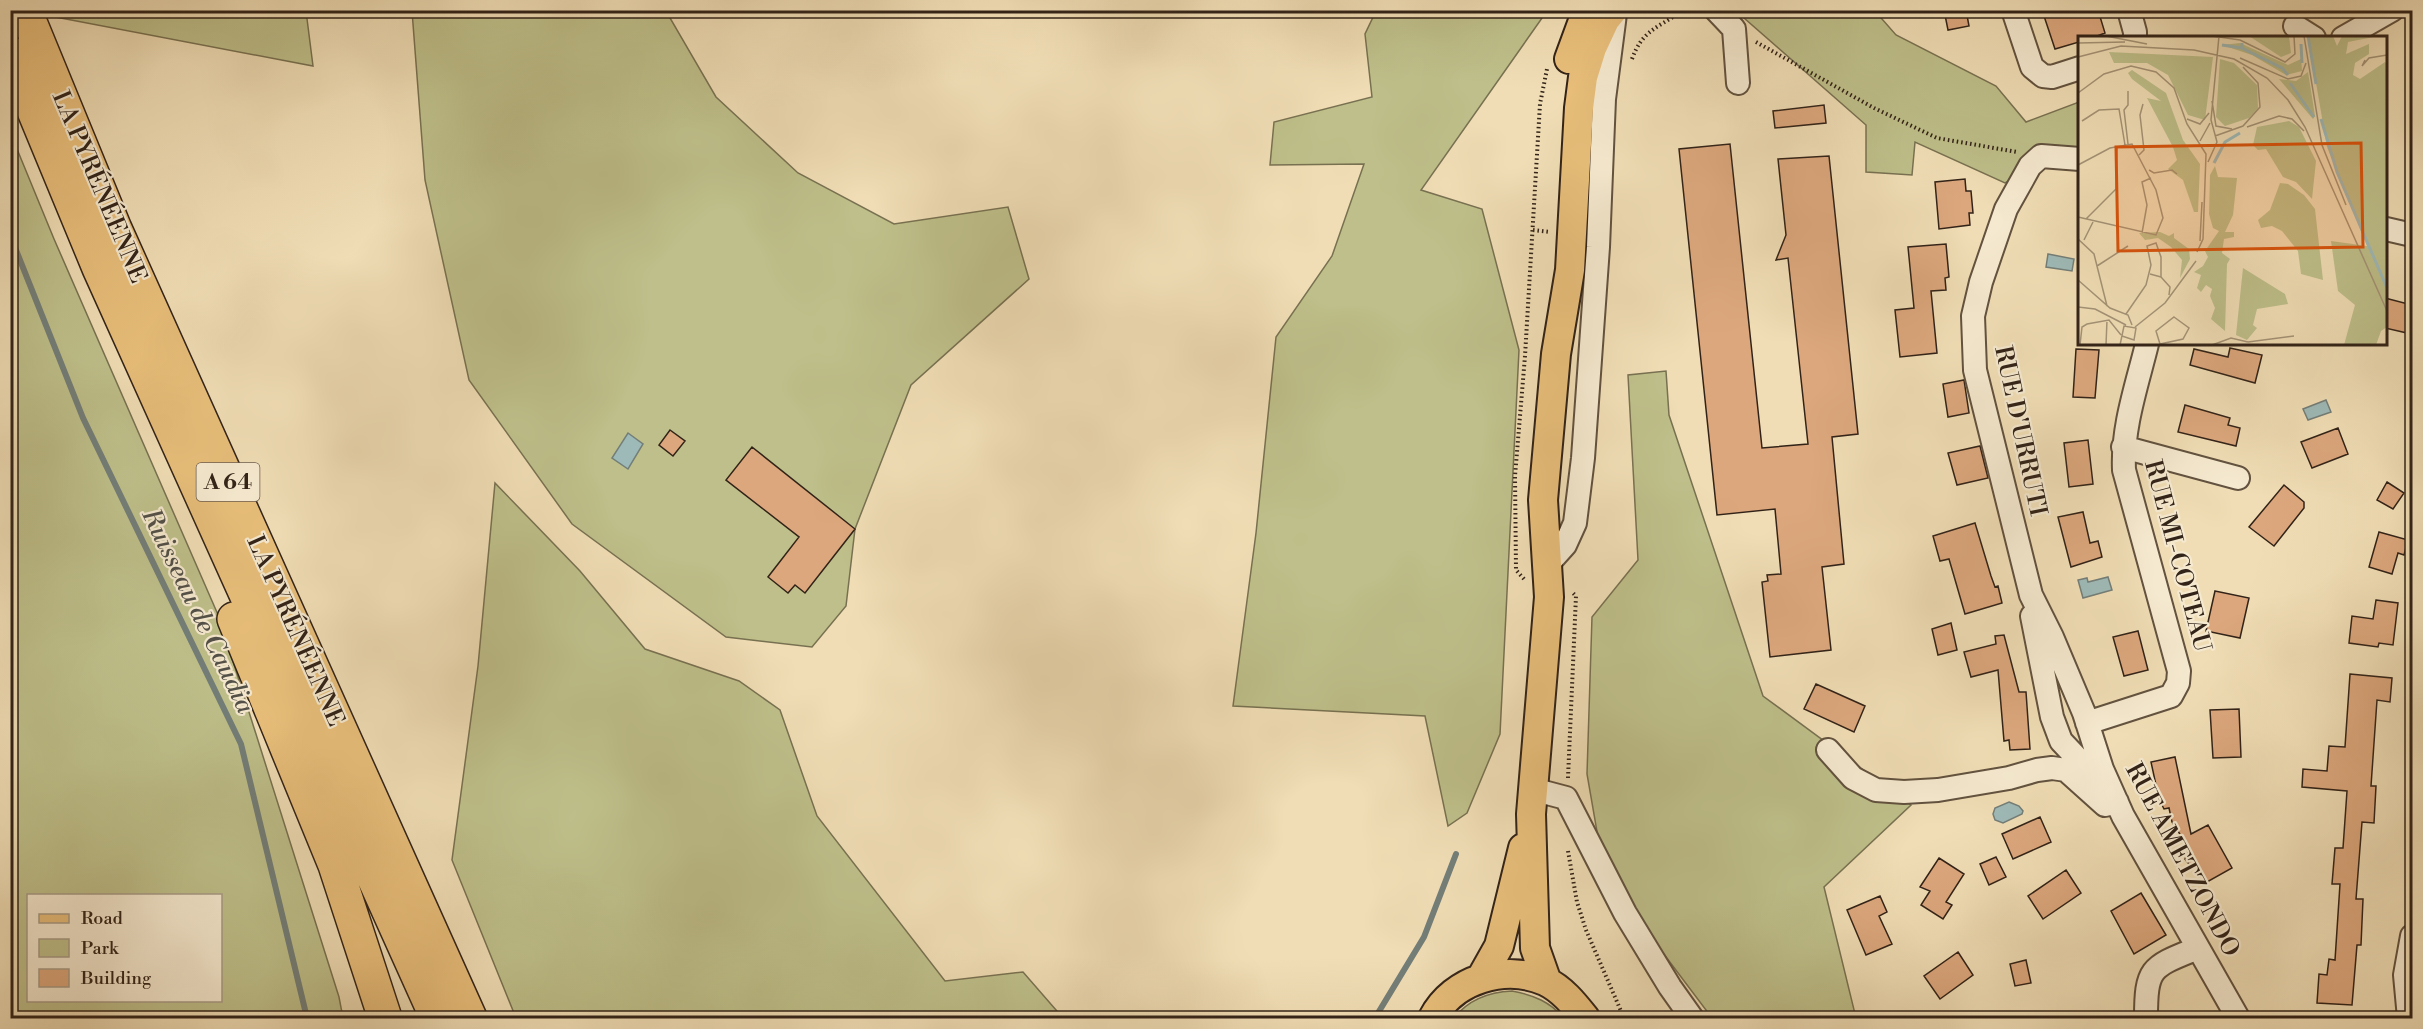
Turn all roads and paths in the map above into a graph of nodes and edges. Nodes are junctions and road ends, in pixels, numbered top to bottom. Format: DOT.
graph roads {
  1 [pos="25,10"];
  2 [pos="1587,10"];
  3 [pos="1614,10"];
  4 [pos="1716,10"];
  5 [pos="2013,10"];
  6 [pos="2129,10"];
  7 [pos="2392,10"];
  8 [pos="1679,13"];
  9 [pos="1734,29"];
  10 [pos="2134,36"];
  11 [pos="2346,36"];
  12 [pos="10,53"];
  13 [pos="1549,58"];
  14 [pos="1631,62"];
  15 [pos="2078,69"];
  16 [pos="1738,83"];
  17 [pos="2041,156"];
  18 [pos="2078,159"];
  19 [pos="2387,229"];
  20 [pos="2412,235"];
  21 [pos="2147,345"];
  22 [pos="1556,354"];
  23 [pos="162,408"];
  24 [pos="2123,447"];
  25 [pos="2238,478"];
  26 [pos="1539,575"];
  27 [pos="2039,612"];
  28 [pos="2087,723"];
  29 [pos="2061,741"];
  30 [pos="1828,750"];
  31 [pos="2052,768"];
  32 [pos="2102,769"];
  33 [pos="1532,801"];
  34 [pos="2117,802"];
  35 [pos="2412,936"];
  36 [pos="2198,948"];
  37 [pos="439,951"];
  38 [pos="1481,978"];
  39 [pos="1547,982"];
  40 [pos="385,1018"];
  41 [pos="437,1018"];
  42 [pos="470,1018"];
  43 [pos="488,1018"];
  44 [pos="1433,1018"];
  45 [pos="1585,1018"];
  46 [pos="1692,1018"];
  47 [pos="2146,1018"];
  48 [pos="2238,1018"];
  49 [pos="2409,1018"];
  1 -- 37 [label="highway, LA PYRÉNÉENNE / A 64"];
  2 -- 22 [label="main road"];
  3 -- 22 [label="main road"];
  3 -- 26 [label="street"];
  4 -- 9 [label="street"];
  5 -- 15 [label="street"];
  6 -- 10 [label="street"];
  7 -- 11 [label="street"];
  8 -- 14 [label="path"];
  9 -- 16 [label="street"];
  9 -- 17 [label="path"];
  12 -- 23 [label="highway, LA PYRÉNÉENNE / A 64"];
  13 -- 26 [label="path"];
  17 -- 18 [label="street"];
  17 -- 27 [label="street, RUE D'URRUTI"];
  19 -- 20 [label="street"];
  21 -- 24 [label="street, RUE MI-COTEAU"];
  22 -- 26 [label="main road"];
  23 -- 40 [label="highway"];
  23 -- 41 [label="highway, LA PYRÉNÉENNE / A 64"];
  24 -- 25 [label="street"];
  24 -- 28 [label="street, RUE MI-COTEAU"];
  26 -- 33 [label="main road"];
  27 -- 28 [label="street, RUE D'URRUTI"];
  27 -- 29 [label="street"];
  28 -- 32 [label="street, RUE AMETZONDO"];
  29 -- 31 [label="street"];
  29 -- 32 [label="street"];
  30 -- 31 [label="street"];
  31 -- 34 [label="street"];
  32 -- 34 [label="street, RUE AMETZONDO"];
  33 -- 38 [label="main road"];
  33 -- 39 [label="main road"];
  33 -- 46 [label="street"];
  34 -- 36 [label="street, RUE AMETZONDO"];
  35 -- 49 [label="street"];
  36 -- 47 [label="street"];
  36 -- 48 [label="street, RUE AMETZONDO"];
  37 -- 42 [label="highway, LA PYRÉNÉENNE / A 64"];
  37 -- 43 [label="highway"];
  38 -- 39 [label="main road"];
  38 -- 44 [label="main road"];
  39 -- 45 [label="main road"];
}
